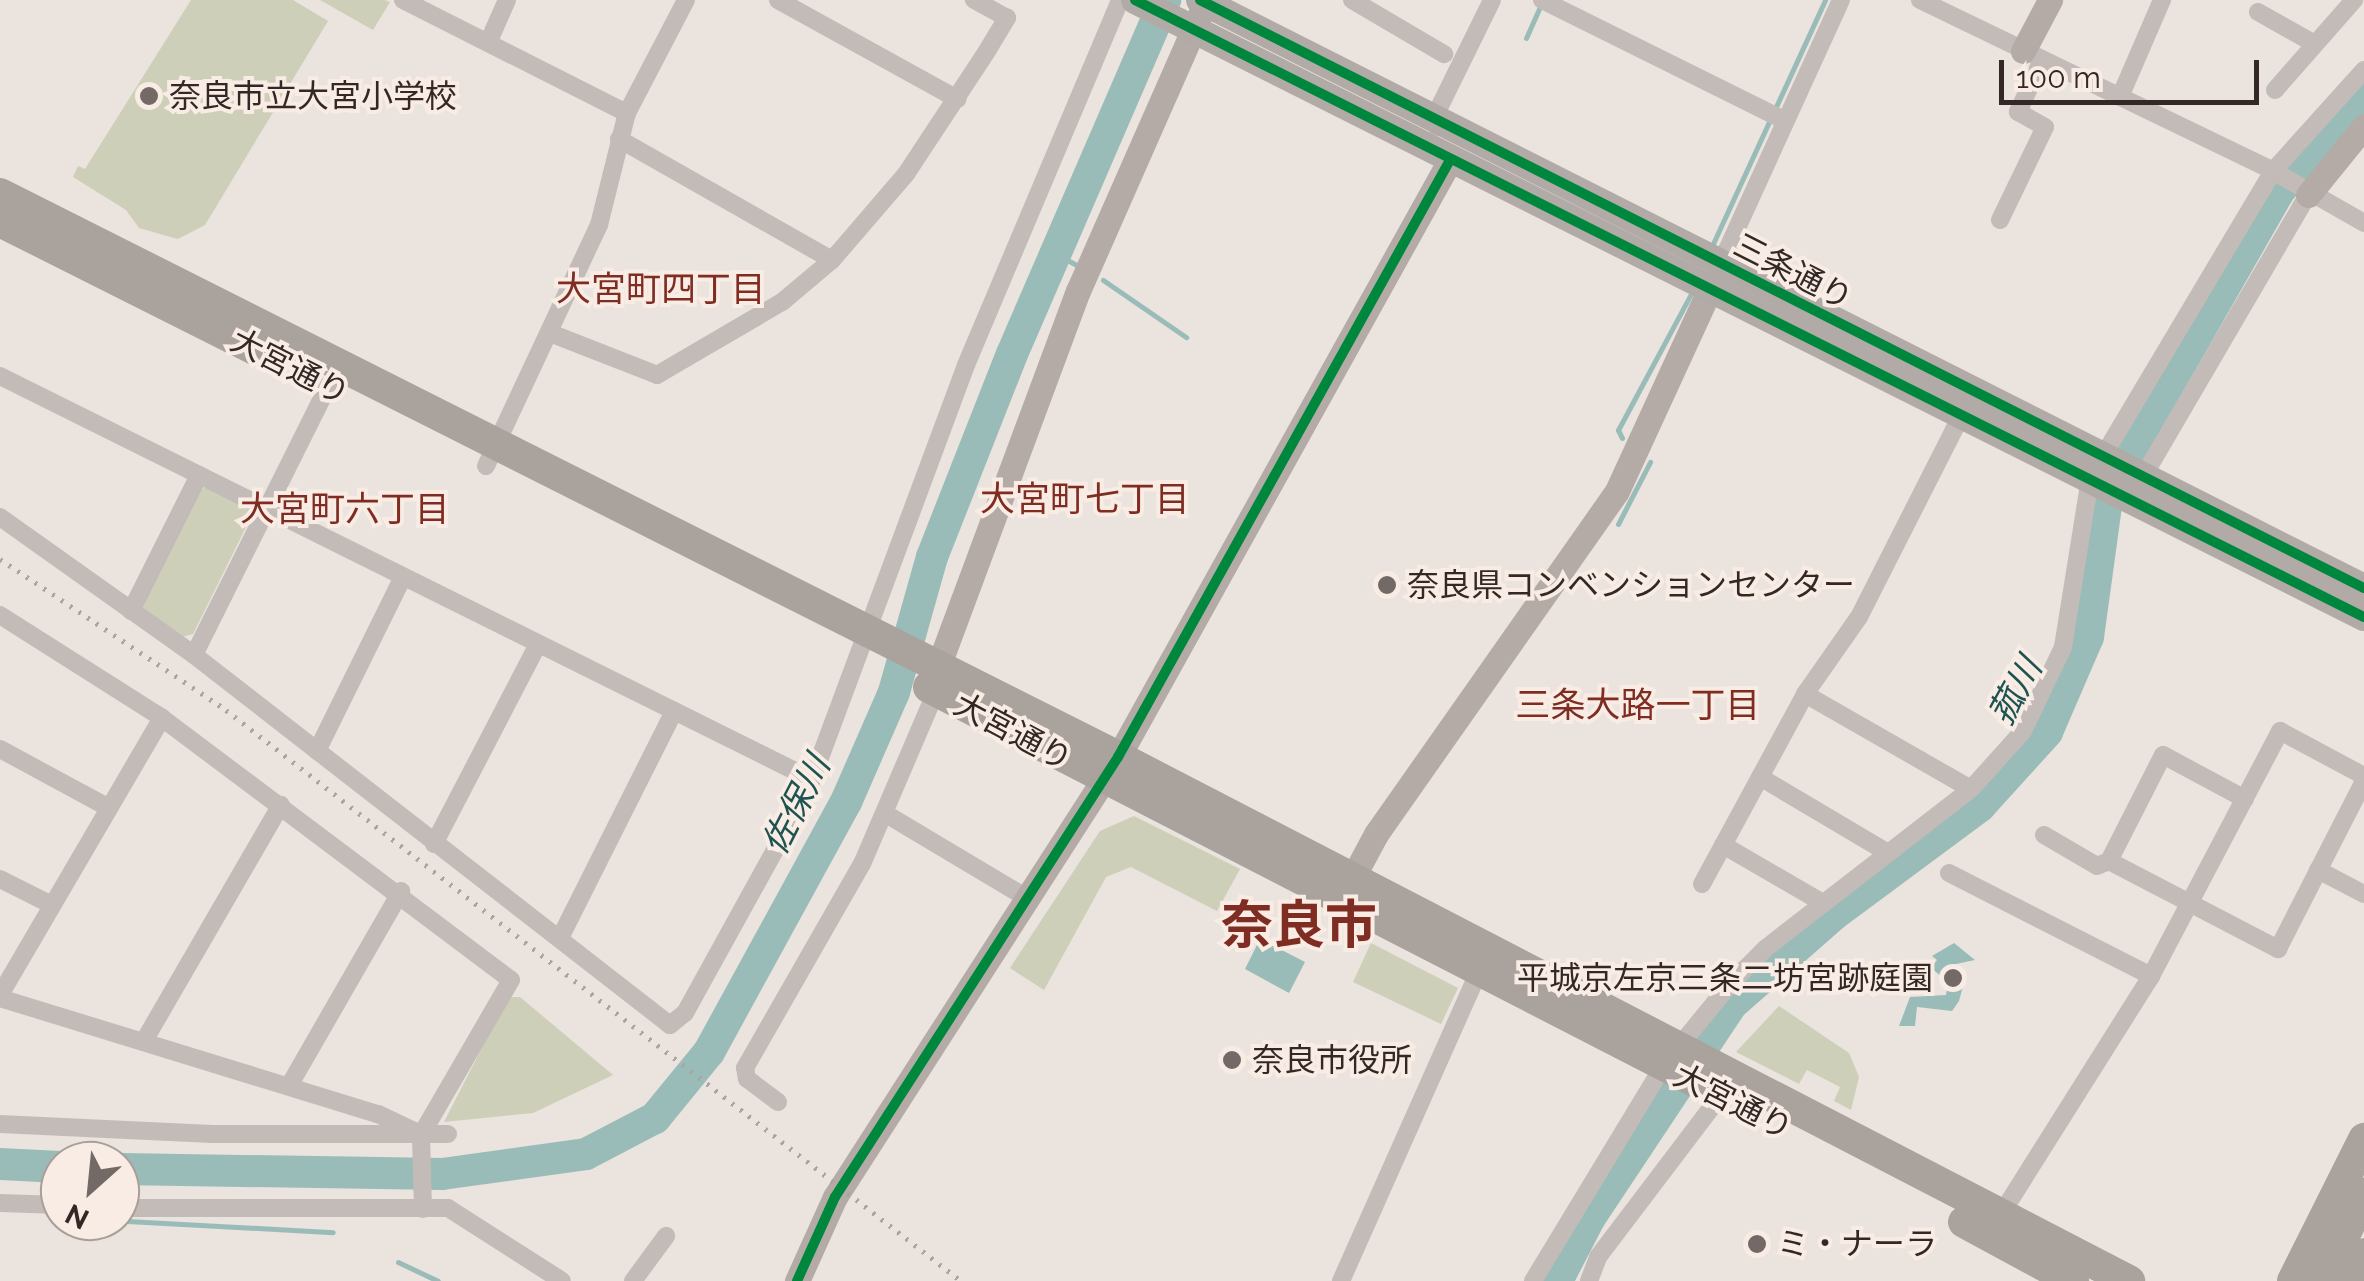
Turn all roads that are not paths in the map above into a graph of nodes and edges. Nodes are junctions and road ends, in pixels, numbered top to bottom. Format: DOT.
graph roads {
  1 [pos="403,0"];
  2 [pos="507,0"];
  3 [pos="686,0"];
  4 [pos="778,0"];
  5 [pos="974,0"];
  6 [pos="1120,0"];
  7 [pos="1135,0"];
  8 [pos="1352,0"];
  9 [pos="1492,0"];
  10 [pos="1542,0"];
  11 [pos="1841,0"];
  12 [pos="2050,0"];
  13 [pos="2162,0"];
  14 [pos="2354,0"];
  15 [pos="1932,2"];
  16 [pos="1199,10"];
  17 [pos="2258,12"];
  18 [pos="488,42"];
  19 [pos="2315,44"];
  20 [pos="1444,54"];
  21 [pos="2033,56"];
  22 [pos="2364,70"];
  23 [pos="2275,90"];
  24 [pos="2120,97"];
  25 [pos="957,99"];
  26 [pos="628,114"];
  27 [pos="1434,118"];
  28 [pos="1782,120"];
  29 [pos="2364,126"];
  30 [pos="619,138"];
  31 [pos="1450,160"];
  32 [pos="2273,172"];
  33 [pos="0,194"];
  34 [pos="2307,195"];
  35 [pos="2000,220"];
  36 [pos="0,222"];
  37 [pos="2364,223"];
  38 [pos="832,260"];
  39 [pos="1716,275"];
  40 [pos="550,333"];
  41 [pos="0,376"];
  42 [pos="328,386"];
  43 [pos="1961,416"];
  44 [pos="491,456"];
  45 [pos="2100,470"];
  46 [pos="199,474"];
  47 [pos="2135,483"];
  48 [pos="267,508"];
  49 [pos="0,516"];
  50 [pos="403,577"];
  51 [pos="2364,588"];
  52 [pos="131,611"];
  53 [pos="0,615"];
  54 [pos="2364,617"];
  55 [pos="538,644"];
  56 [pos="869,645"];
  57 [pos="194,655"];
  58 [pos="934,677"];
  59 [pos="1806,694"];
  60 [pos="674,712"];
  61 [pos="162,718"];
  62 [pos="0,749"];
  63 [pos="318,751"];
  64 [pos="1111,768"];
  65 [pos="1760,777"];
  66 [pos="2364,778"];
  67 [pos="810,779"];
  68 [pos="1971,789"];
  69 [pos="2245,799"];
  70 [pos="282,804"];
  71 [pos="109,808"];
  72 [pos="886,814"];
  73 [pos="2044,834"];
  74 [pos="434,844"];
  75 [pos="1723,845"];
  76 [pos="1888,853"];
  77 [pos="2108,861"];
  78 [pos="2318,870"];
  79 [pos="1948,873"];
  80 [pos="0,878"];
  81 [pos="1352,878"];
  82 [pos="1702,884"];
  83 [pos="401,892"];
  84 [pos="2364,894"];
  85 [pos="1026,898"];
  86 [pos="1823,903"];
  87 [pos="52,905"];
  88 [pos="2190,905"];
  89 [pos="560,938"];
  90 [pos="1484,959"];
  91 [pos="2151,976"];
  92 [pos="0,996"];
  93 [pos="144,1041"];
  94 [pos="1673,1058"];
  95 [pos="1712,1082"];
  96 [pos="288,1086"];
  97 [pos="778,1102"];
  98 [pos="0,1124"];
  99 [pos="448,1134"];
  100 [pos="421,1138"];
  101 [pos="2364,1139"];
  102 [pos="2364,1194"];
  103 [pos="0,1202"];
  104 [pos="40,1204"];
  105 [pos="422,1206"];
  106 [pos="140,1208"];
  107 [pos="2000,1216"];
  108 [pos="666,1236"];
  109 [pos="2364,1254"];
  110 [pos="562,1281"];
  111 [pos="633,1281"];
  112 [pos="797,1281"];
  113 [pos="1341,1281"];
  114 [pos="1533,1281"];
  115 [pos="1588,1281"];
  116 [pos="2073,1281"];
  117 [pos="2129,1281"];
  118 [pos="2292,1281"];
  119 [pos="2322,1281"];
  120 [pos="2350,1281"];
  1 -- 18 [label="street"];
  2 -- 18 [label="street"];
  3 -- 26 [label="street"];
  4 -- 25 [label="street"];
  5 -- 25 [label="street"];
  6 -- 56 [label="street"];
  7 -- 16 [label="main road, 三条通り"];
  8 -- 20 [label="street"];
  9 -- 27 [label="street"];
  10 -- 28 [label="street"];
  11 -- 28 [label="street"];
  12 -- 21 [label="street"];
  13 -- 24 [label="street"];
  14 -- 19 [label="street"];
  15 -- 21 [label="street"];
  16 -- 27 [label="main road, 三条通り"];
  16 -- 31 [label="main road, 三条通り"];
  16 -- 58 [label="street"];
  17 -- 19 [label="street"];
  18 -- 26 [label="street"];
  19 -- 23 [label="street"];
  21 -- 24 [label="street"];
  21 -- 35 [label="street"];
  22 -- 32 [label="street"];
  24 -- 32 [label="street"];
  25 -- 38 [label="street"];
  26 -- 30 [label="street"];
  27 -- 31 [label="street"];
  27 -- 39 [label="main road, 三条通り"];
  28 -- 39 [label="street"];
  29 -- 34 [label="street"];
  30 -- 38 [label="street"];
  30 -- 40 [label="street"];
  31 -- 39 [label="main road, 三条通り"];
  31 -- 64 [label="street"];
  32 -- 34 [label="street"];
  32 -- 45 [label="street"];
  33 -- 44 [label="highway, 大宮通り"];
  34 -- 37 [label="street"];
  34 -- 47 [label="street"];
  36 -- 42 [label="highway, 大宮通り"];
  38 -- 40 [label="street"];
  39 -- 43 [label="main road, 三条通り"];
  39 -- 45 [label="main road, 三条通り"];
  39 -- 81 [label="street"];
  40 -- 44 [label="street"];
  41 -- 46 [label="street"];
  42 -- 44 [label="highway, 大宮通り"];
  42 -- 48 [label="street"];
  43 -- 45 [label="main road, 三条通り"];
  43 -- 59 [label="street"];
  44 -- 56 [label="highway, 大宮通り"];
  45 -- 47 [label="main road, 三条通り"];
  45 -- 68 [label="street"];
  46 -- 48 [label="street"];
  46 -- 52 [label="street"];
  47 -- 51 [label="main road, 三条通り"];
  47 -- 54 [label="main road, 三条通り"];
  48 -- 50 [label="street"];
  48 -- 57 [label="street"];
  49 -- 52 [label="street"];
  50 -- 55 [label="street"];
  50 -- 63 [label="street"];
  52 -- 57 [label="street"];
  53 -- 61 [label="street"];
  55 -- 60 [label="street"];
  55 -- 74 [label="street"];
  56 -- 58 [label="highway, 大宮通り"];
  56 -- 67 [label="street"];
  57 -- 63 [label="street"];
  58 -- 64 [label="highway, 大宮通り"];
  58 -- 72 [label="street"];
  59 -- 65 [label="street"];
  59 -- 68 [label="street"];
  60 -- 67 [label="street"];
  60 -- 89 [label="street"];
  61 -- 70 [label="street"];
  61 -- 71 [label="street"];
  62 -- 71 [label="street"];
  63 -- 74 [label="street"];
  64 -- 81 [label="highway, 大宮通り"];
  64 -- 85 [label="street"];
  64 -- 90 [label="highway, 大宮通り"];
  65 -- 75 [label="street"];
  65 -- 76 [label="street"];
  66 -- 69 [label="street"];
  66 -- 78 [label="street"];
  67 -- 89 [label="street"];
  68 -- 76 [label="street"];
  69 -- 77 [label="street"];
  69 -- 88 [label="street"];
  70 -- 83 [label="street"];
  70 -- 93 [label="street"];
  71 -- 87 [label="street"];
  72 -- 85 [label="street"];
  72 -- 97 [label="street"];
  73 -- 77 [label="street"];
  74 -- 89 [label="street"];
  75 -- 82 [label="street"];
  75 -- 86 [label="street"];
  76 -- 86 [label="street"];
  77 -- 88 [label="street"];
  78 -- 84 [label="street"];
  78 -- 88 [label="street"];
  79 -- 91 [label="street"];
  80 -- 87 [label="street"];
  81 -- 90 [label="highway, 大宮通り"];
  83 -- 96 [label="street"];
  83 -- 100 [label="street"];
  85 -- 112 [label="street"];
  86 -- 94 [label="street"];
  87 -- 92 [label="street"];
  88 -- 91 [label="street"];
  90 -- 94 [label="highway, 大宮通り"];
  90 -- 113 [label="street"];
  91 -- 107 [label="street"];
  92 -- 93 [label="street"];
  93 -- 96 [label="street"];
  94 -- 95 [label="highway, 大宮通り"];
  94 -- 114 [label="street"];
  95 -- 107 [label="highway, 大宮通り"];
  95 -- 115 [label="street"];
  95 -- 116 [label="highway, 大宮通り"];
  96 -- 100 [label="street"];
  98 -- 100 [label="street"];
  99 -- 100 [label="street"];
  100 -- 105 [label="street"];
  101 -- 118 [label="highway"];
  102 -- 119 [label="highway"];
  103 -- 104 [label="street"];
  105 -- 106 [label="street"];
  105 -- 110 [label="street"];
  107 -- 117 [label="highway, 大宮通り"];
  108 -- 111 [label="street"];
  109 -- 120 [label="highway"];
}
